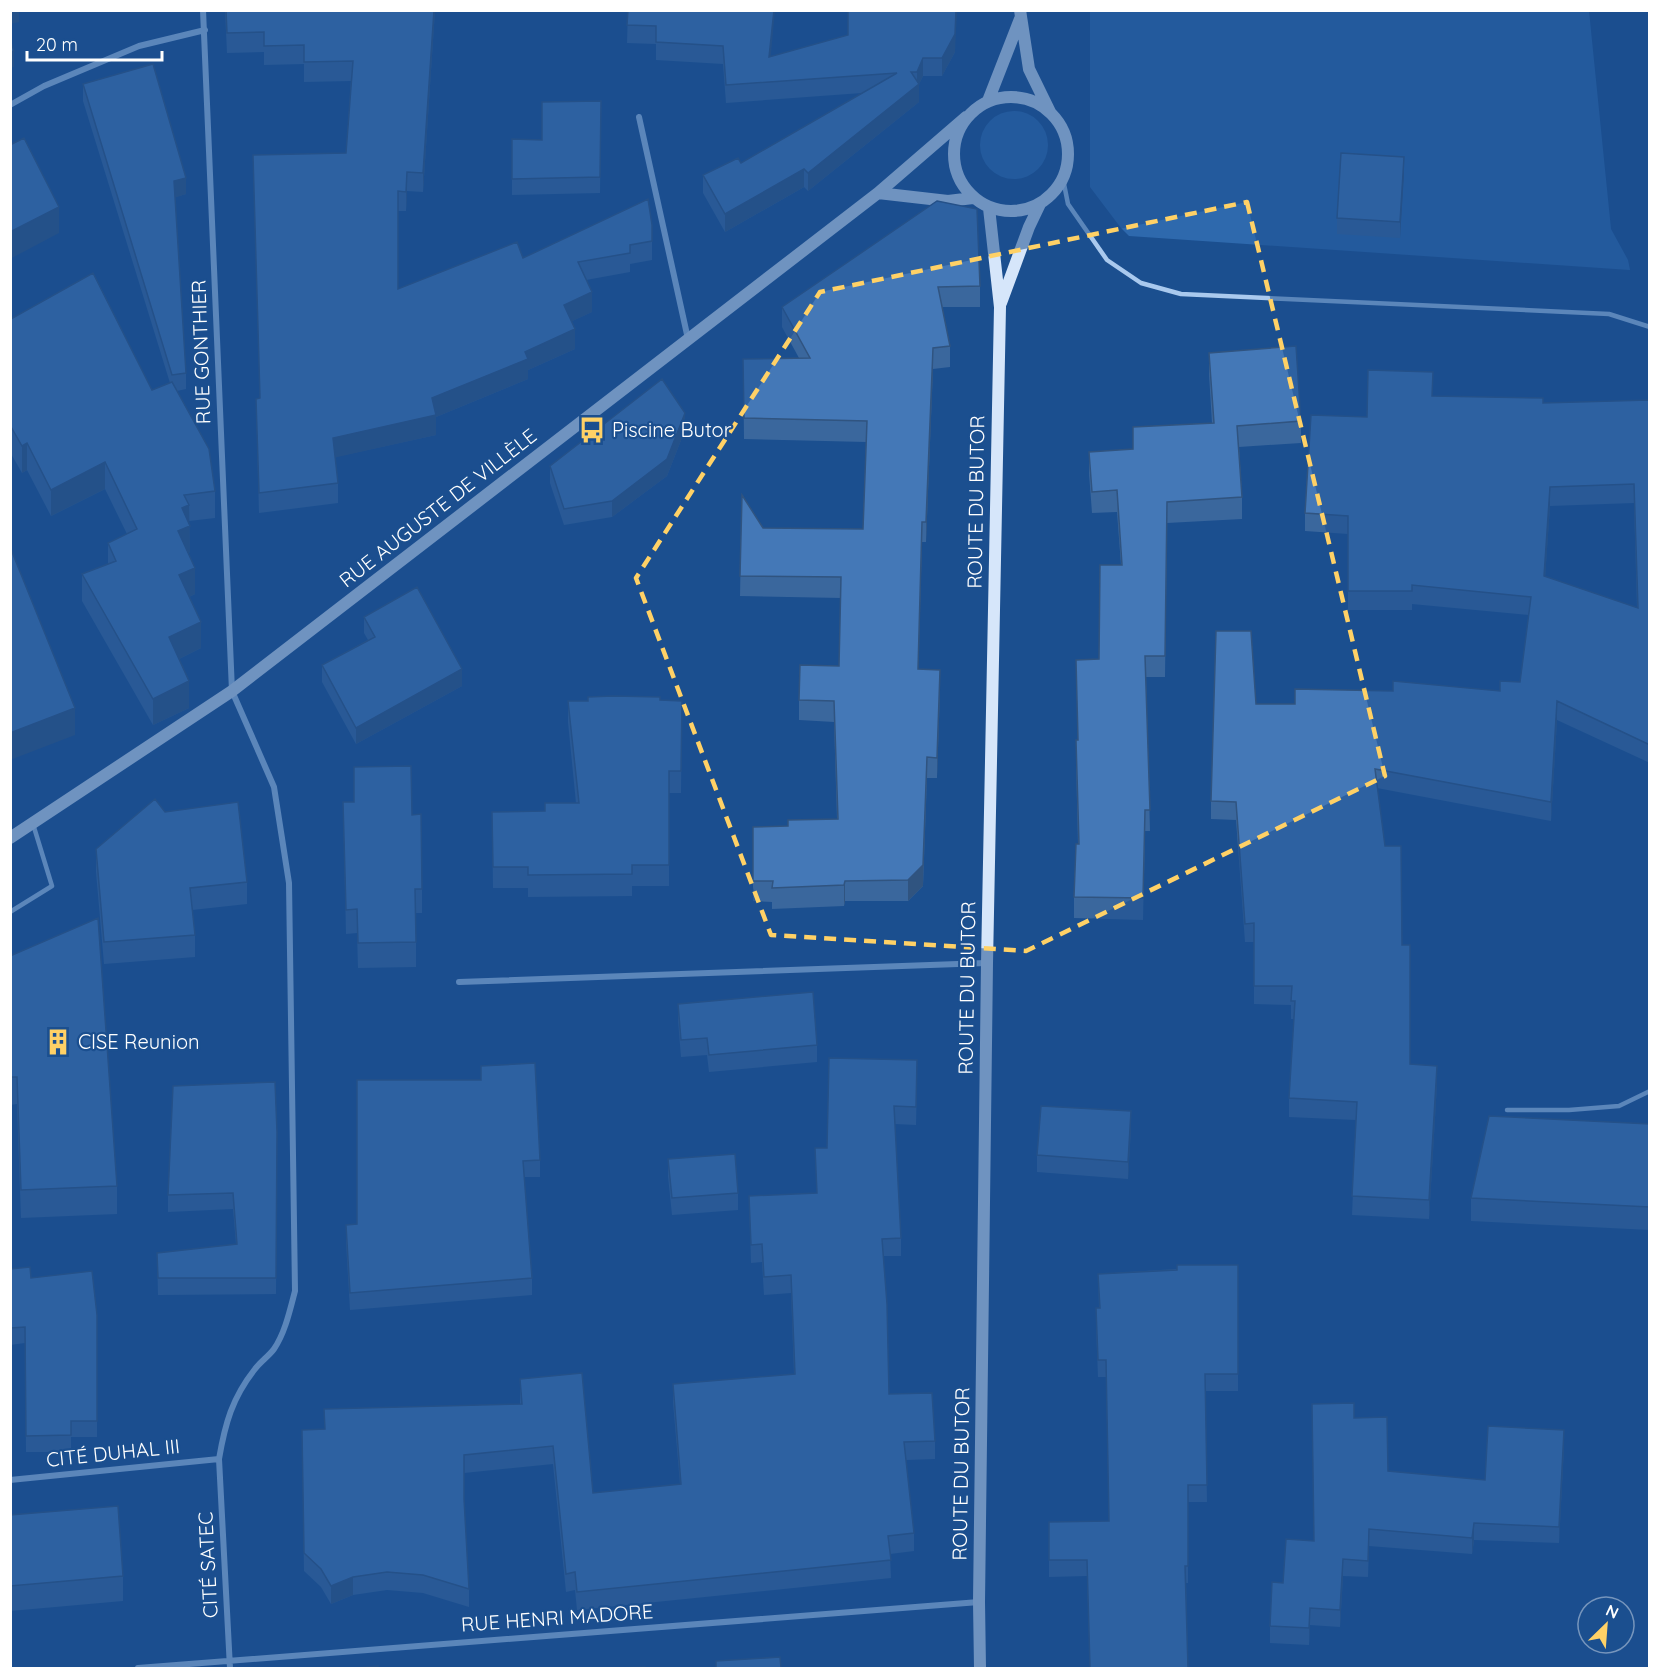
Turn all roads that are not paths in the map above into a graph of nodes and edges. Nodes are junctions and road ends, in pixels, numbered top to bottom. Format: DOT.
graph roads {
  1 [pos="203,10"];
  2 [pos="1020,14"];
  3 [pos="205,30"];
  4 [pos="988,101"];
  5 [pos="10,105"];
  6 [pos="1050,111"];
  7 [pos="639,117"];
  8 [pos="966,117"];
  9 [pos="1063,179"];
  10 [pos="878,192"];
  11 [pos="973,198"];
  12 [pos="1040,204"];
  13 [pos="989,208"];
  14 [pos="1000,307"];
  15 [pos="1650,327"];
  16 [pos="688,339"];
  17 [pos="232,691"];
  18 [pos="33,824"];
  19 [pos="10,838"];
  20 [pos="10,912"];
  21 [pos="987,963"];
  22 [pos="459,982"];
  23 [pos="1650,1091"];
  24 [pos="1507,1110"];
  25 [pos="219,1459"];
  26 [pos="10,1480"];
  27 [pos="979,1602"];
  28 [pos="230,1660"];
  29 [pos="138,1668"];
  30 [pos="230,1668"];
  31 [pos="980,1668"];
  1 -- 3 [label="street, RUE GONTHIER"];
  2 -- 4 [label="street"];
  2 -- 6 [label="street"];
  3 -- 5 [label="street"];
  3 -- 17 [label="street, RUE GONTHIER"];
  4 -- 6 [label="street"];
  4 -- 8 [label="street"];
  6 -- 9 [label="street"];
  7 -- 16 [label="street"];
  8 -- 10 [label="street, RUE AUGUSTE DE VILLÈLE"];
  8 -- 11 [label="street"];
  9 -- 12 [label="street"];
  9 -- 15 [label="lane"];
  10 -- 11 [label="street"];
  10 -- 16 [label="street, RUE AUGUSTE DE VILLÈLE"];
  11 -- 13 [label="street"];
  12 -- 13 [label="street"];
  12 -- 14 [label="street, ROUTE DU BUTOR"];
  13 -- 14 [label="street, ROUTE DU BUTOR"];
  14 -- 21 [label="street, ROUTE DU BUTOR"];
  16 -- 17 [label="street, RUE AUGUSTE DE VILLÈLE"];
  17 -- 18 [label="street, RUE AUGUSTE DE VILLÈLE"];
  17 -- 25 [label="street, CITÉ SATEC"];
  18 -- 19 [label="street, RUE AUGUSTE DE VILLÈLE"];
  18 -- 20 [label="lane"];
  21 -- 22 [label="street"];
  21 -- 27 [label="street, ROUTE DU BUTOR"];
  23 -- 24 [label="lane"];
  25 -- 26 [label="street, CITÉ DUHAL III"];
  25 -- 28 [label="street, CITÉ SATEC"];
  27 -- 28 [label="street, RUE HENRI MADORE"];
  27 -- 31 [label="street, ROUTE DU BUTOR"];
  28 -- 29 [label="street, RUE HENRI MADORE"];
  28 -- 30 [label="street, CITÉ SATEC"];
}
